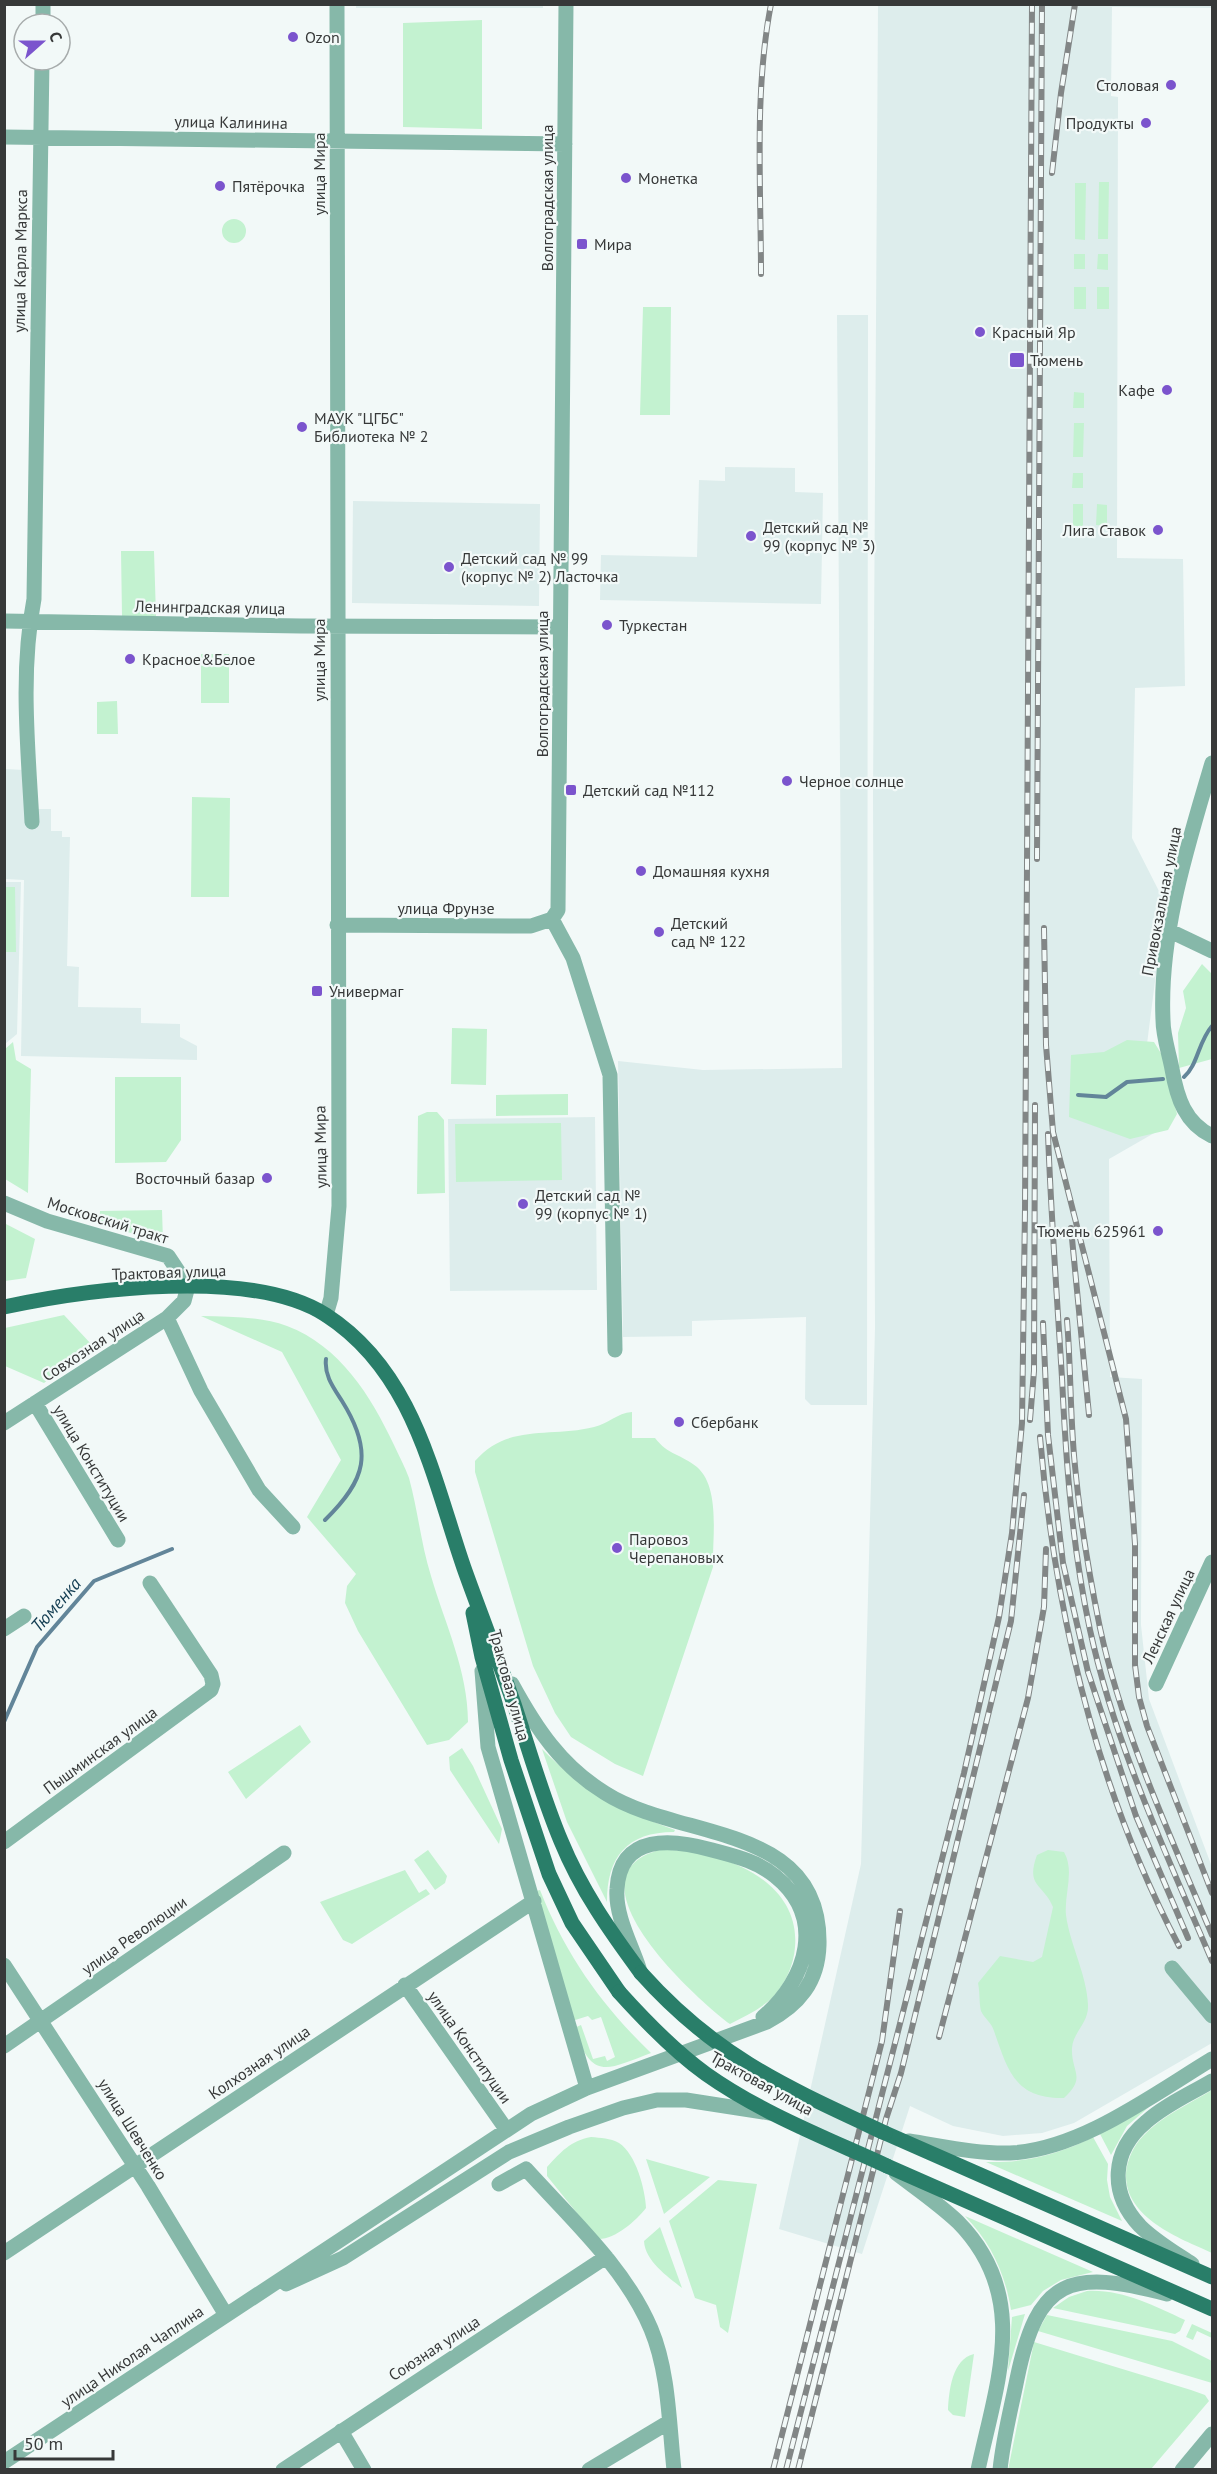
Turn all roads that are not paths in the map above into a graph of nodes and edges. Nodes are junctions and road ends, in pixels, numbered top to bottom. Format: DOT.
graph roads {
  1 [pos="336,4"];
  2 [pos="566,4"];
  3 [pos="42,72"];
  4 [pos="4,137"];
  5 [pos="40,137"];
  6 [pos="337,141"];
  7 [pos="565,144"];
  8 [pos="4,621"];
  9 [pos="30,621"];
  10 [pos="337,626"];
  11 [pos="559,627"];
  12 [pos="1212,763"];
  13 [pos="32,822"];
  14 [pos="552,920"];
  15 [pos="337,925"];
  16 [pos="1170,931"];
  17 [pos="1212,951"];
  18 [pos="1212,1136"];
  19 [pos="4,1203"];
  20 [pos="188,1286"];
  21 [pos="4,1307"];
  22 [pos="326,1315"];
  23 [pos="167,1318"];
  24 [pos="615,1350"];
  25 [pos="35,1404"];
  26 [pos="4,1423"];
  27 [pos="293,1527"];
  28 [pos="118,1540"];
  29 [pos="1212,1562"];
  30 [pos="150,1583"];
  31 [pos="1197,1596"];
  32 [pos="1212,1601"];
  33 [pos="24,1616"];
  34 [pos="4,1629"];
  35 [pos="490,1658"];
  36 [pos="1156,1684"];
  37 [pos="4,1842"];
  38 [pos="284,1853"];
  39 [pos="534,1901"];
  40 [pos="4,1965"];
  41 [pos="1172,1968"];
  42 [pos="641,1973"];
  43 [pos="405,1985"];
  44 [pos="1212,2016"];
  45 [pos="43,2020"];
  46 [pos="747,2030"];
  47 [pos="4,2046"];
  48 [pos="1212,2059"];
  49 [pos="1212,2081"];
  50 [pos="587,2088"];
  51 [pos="773,2113"];
  52 [pos="506,2130"];
  53 [pos="898,2140"];
  54 [pos="887,2166"];
  55 [pos="136,2167"];
  56 [pos="499,2184"];
  57 [pos="4,2253"];
  58 [pos="606,2257"];
  59 [pos="1210,2276"];
  60 [pos="250,2300"];
  61 [pos="1196,2301"];
  62 [pos="1212,2309"];
  63 [pos="226,2315"];
  64 [pos="669,2422"];
  65 [pos="341,2431"];
  66 [pos="1212,2434"];
  67 [pos="4,2462"];
  68 [pos="1000,2464"];
  69 [pos="283,2469"];
  70 [pos="364,2469"];
  71 [pos="588,2469"];
  72 [pos="674,2469"];
  73 [pos="978,2469"];
  74 [pos="1182,2469"];
  1 -- 6 [label="street, улица Мира"];
  2 -- 7 [label="street, Волгоградская улица"];
  3 -- 5 [label="street, улица Карла Маркса"];
  4 -- 5 [label="street, улица Калинина"];
  5 -- 6 [label="street, улица Калинина"];
  5 -- 9 [label="street, улица Карла Маркса"];
  6 -- 7 [label="street, улица Калинина"];
  6 -- 10 [label="street, улица Мира"];
  7 -- 11 [label="street, Волгоградская улица"];
  8 -- 9 [label="street, Ленинградская улица"];
  9 -- 10 [label="street, Ленинградская улица"];
  9 -- 13 [label="street, улица Карла Маркса"];
  10 -- 11 [label="street, Ленинградская улица"];
  10 -- 15 [label="street, улица Мира"];
  11 -- 14 [label="street, Волгоградская улица"];
  12 -- 16 [label="street, Привокзальная улица"];
  14 -- 15 [label="street, улица Фрунзе"];
  14 -- 24 [label="street"];
  15 -- 22 [label="street, улица Мира"];
  16 -- 17 [label="street"];
  16 -- 18 [label="street, Привокзальная улица"];
  19 -- 20 [label="street, Московский тракт"];
  20 -- 21 [label="main road, Трактовая улица"];
  20 -- 22 [label="main road, Трактовая улица"];
  20 -- 23 [label="street, Совхозная улица"];
  22 -- 35 [label="main road, Трактовая улица"];
  23 -- 25 [label="street, Совхозная улица"];
  23 -- 27 [label="street"];
  25 -- 26 [label="street, Совхозная улица"];
  25 -- 28 [label="street, улица Конституции"];
  29 -- 31 [label="street, Ленская улица"];
  30 -- 37 [label="street, Пышминская улица"];
  31 -- 32 [label="street"];
  31 -- 36 [label="street, Ленская улица"];
  33 -- 34 [label="street"];
  35 -- 39 [label="street"];
  35 -- 42 [label="main road, Трактовая улица"];
  35 -- 46 [label="street"];
  35 -- 51 [label="main road, Трактовая улица, bridge"];
  38 -- 45 [label="street, улица Революции"];
  39 -- 43 [label="street, Колхозная улица"];
  39 -- 50 [label="street"];
  40 -- 45 [label="street, улица Шевченко"];
  41 -- 44 [label="street"];
  42 -- 46 [label="street"];
  42 -- 53 [label="main road, Трактовая улица, bridge"];
  43 -- 52 [label="street, улица Конституции"];
  43 -- 55 [label="street, Колхозная улица"];
  45 -- 47 [label="street, улица Революции"];
  45 -- 55 [label="street, улица Шевченко"];
  46 -- 50 [label="street"];
  48 -- 53 [label="street"];
  49 -- 59 [label="street"];
  50 -- 52 [label="street"];
  51 -- 54 [label="main road, Трактовая улица, bridge"];
  51 -- 60 [label="street"];
  52 -- 60 [label="street"];
  53 -- 59 [label="main road, Трактовая улица"];
  54 -- 61 [label="main road, Трактовая улица"];
  54 -- 73 [label="street"];
  55 -- 57 [label="street, Колхозная улица"];
  55 -- 63 [label="street, улица Шевченко"];
  56 -- 58 [label="street"];
  58 -- 64 [label="street"];
  58 -- 65 [label="street, Союзная улица"];
  60 -- 63 [label="street, улица Николая Чаплина"];
  61 -- 62 [label="main road, Трактовая улица"];
  61 -- 68 [label="street"];
  63 -- 67 [label="street, улица Николая Чаплина"];
  64 -- 71 [label="street"];
  64 -- 72 [label="street"];
  65 -- 69 [label="street, Союзная улица"];
  65 -- 70 [label="street"];
  66 -- 74 [label="street"];
}
